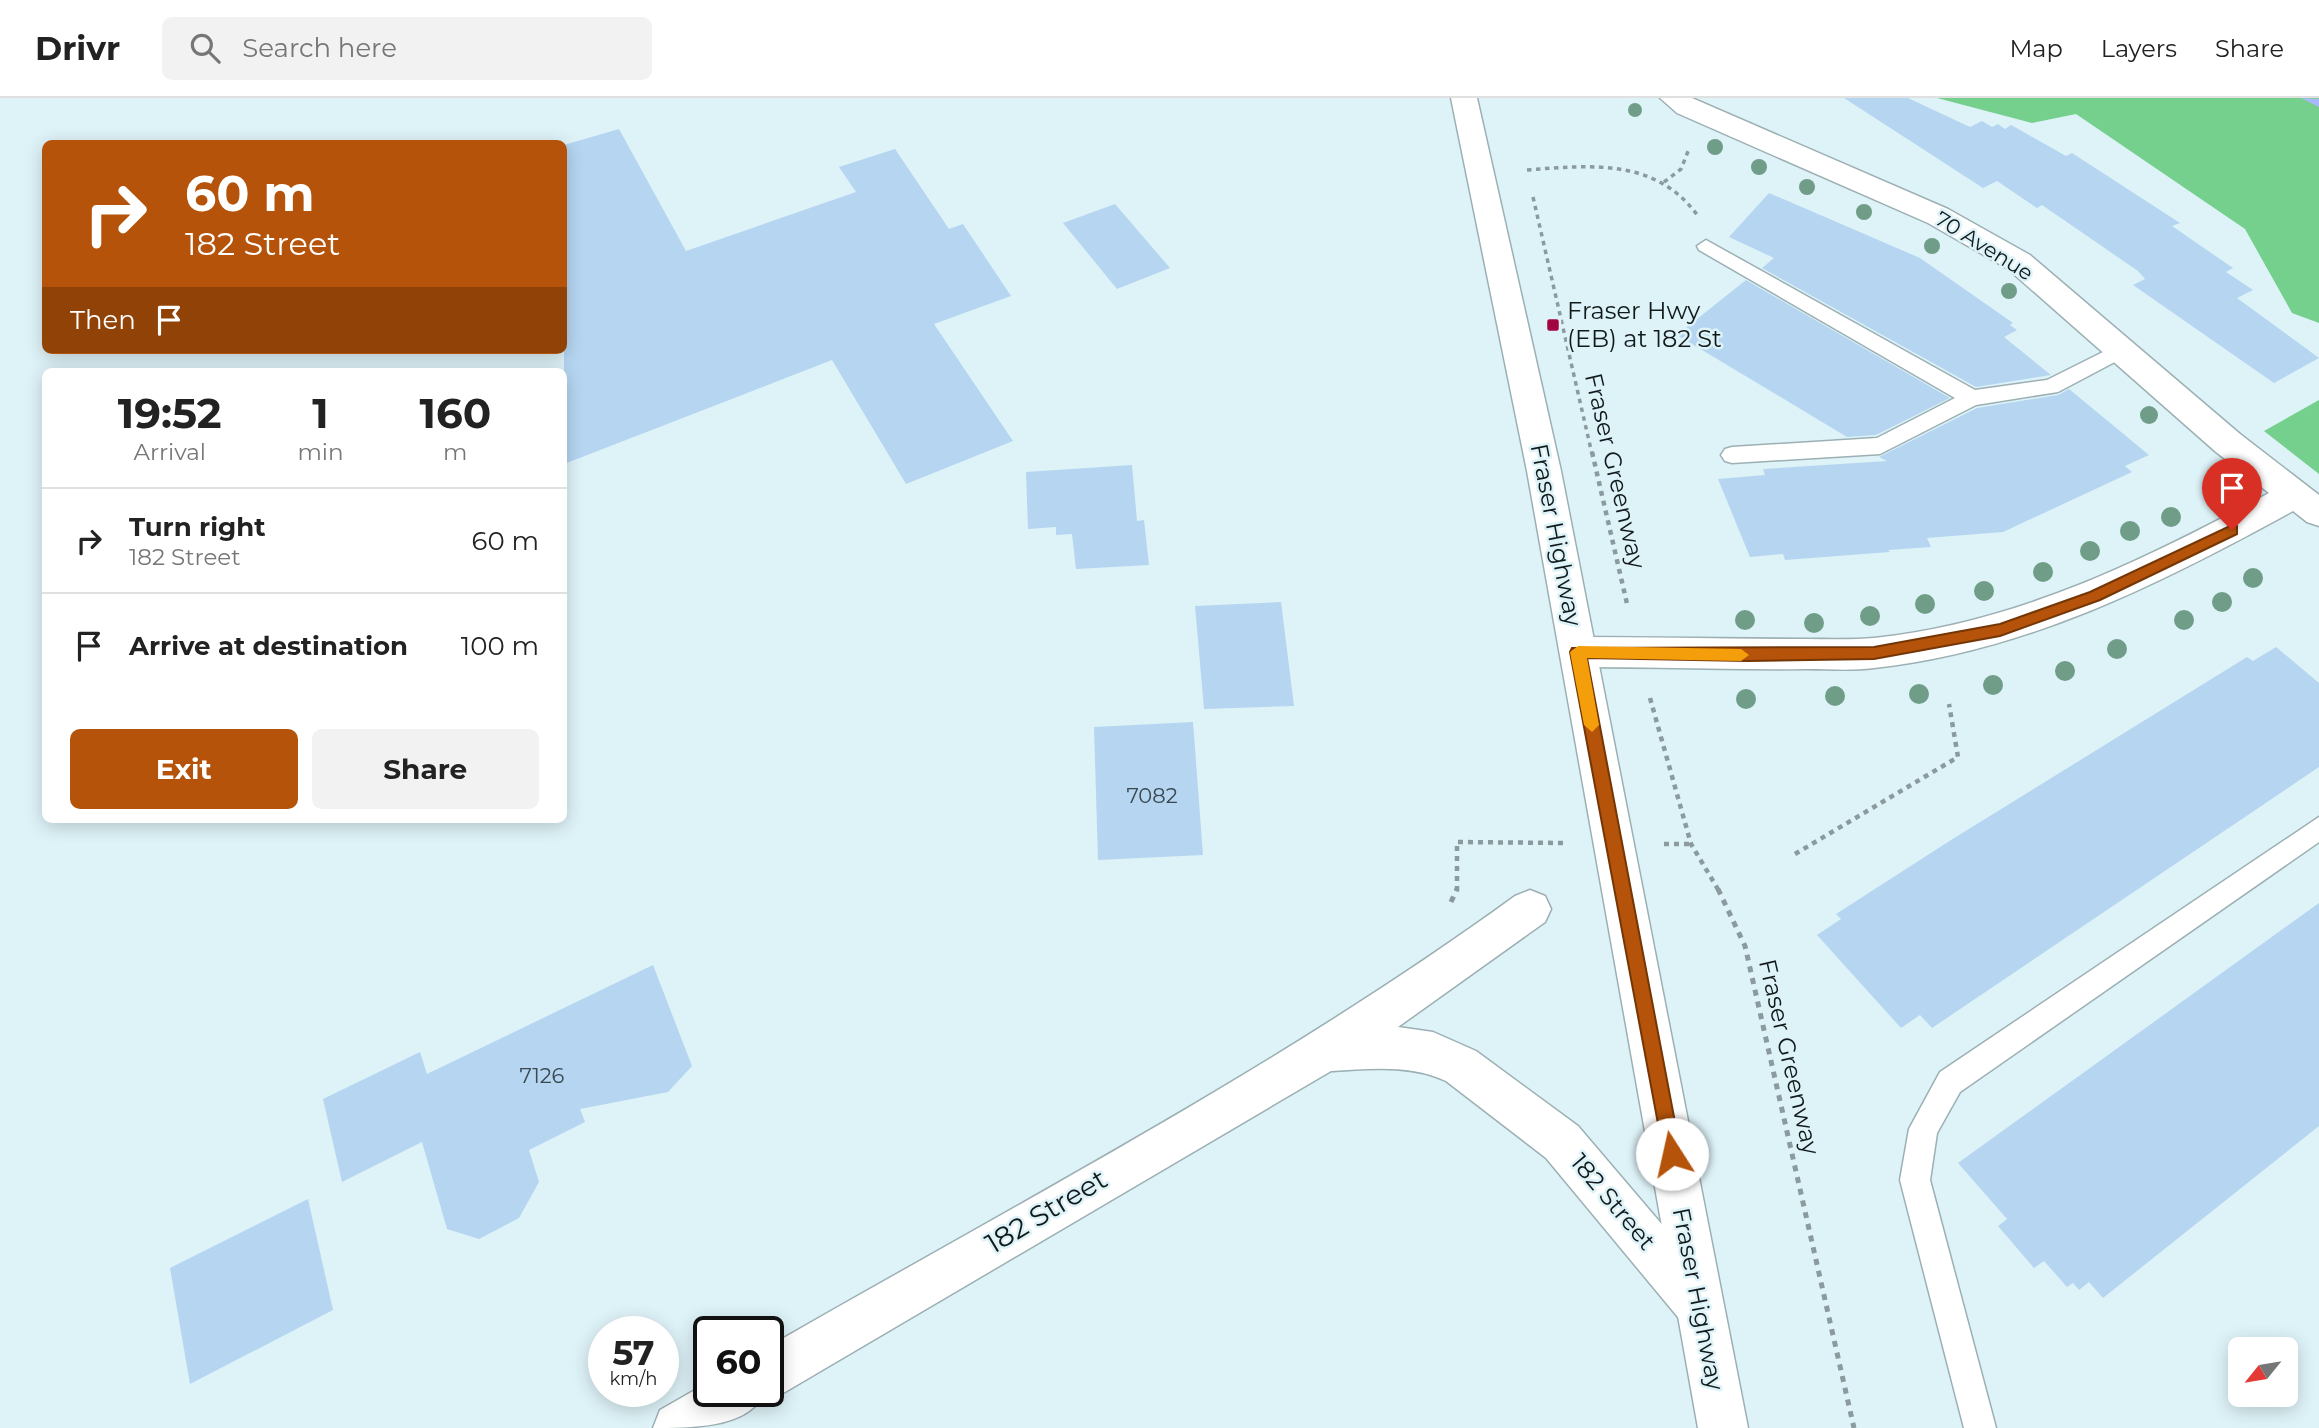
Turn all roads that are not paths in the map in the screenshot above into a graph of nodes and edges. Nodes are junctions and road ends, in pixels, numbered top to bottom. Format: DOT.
graph roads {
  1 [pos="1464,98"];
  2 [pos="1672,98"];
  3 [pos="1706,246"];
  4 [pos="2121,350"];
  5 [pos="1972,398"];
  6 [pos="1732,454"];
  7 [pos="2306,504"];
  8 [pos="1578,652"];
  9 [pos="2319,828"];
  10 [pos="1530,909"];
  11 [pos="1326,1050"];
  12 [pos="1699,1305"];
  13 [pos="784,1366"];
  14 [pos="713,1407"];
  15 [pos="678,1428"];
  16 [pos="1723,1428"];
  17 [pos="1980,1428"];
  1 -- 8 [label="street, Fraser Highway"];
  2 -- 4 [label="street, 70 Avenue"];
  3 -- 5 [label="lane"];
  4 -- 5 [label="lane"];
  4 -- 7 [label="street, 70 Avenue"];
  5 -- 6 [label="lane"];
  7 -- 8 [label="street"];
  8 -- 12 [label="street, Fraser Highway"];
  9 -- 17 [label="lane"];
  10 -- 11 [label="street, 182 Street"];
  11 -- 12 [label="street, 182 Street"];
  11 -- 13 [label="street, 182 Street"];
  12 -- 16 [label="street, Fraser Highway"];
  14 -- 15 [label="street"];
}
